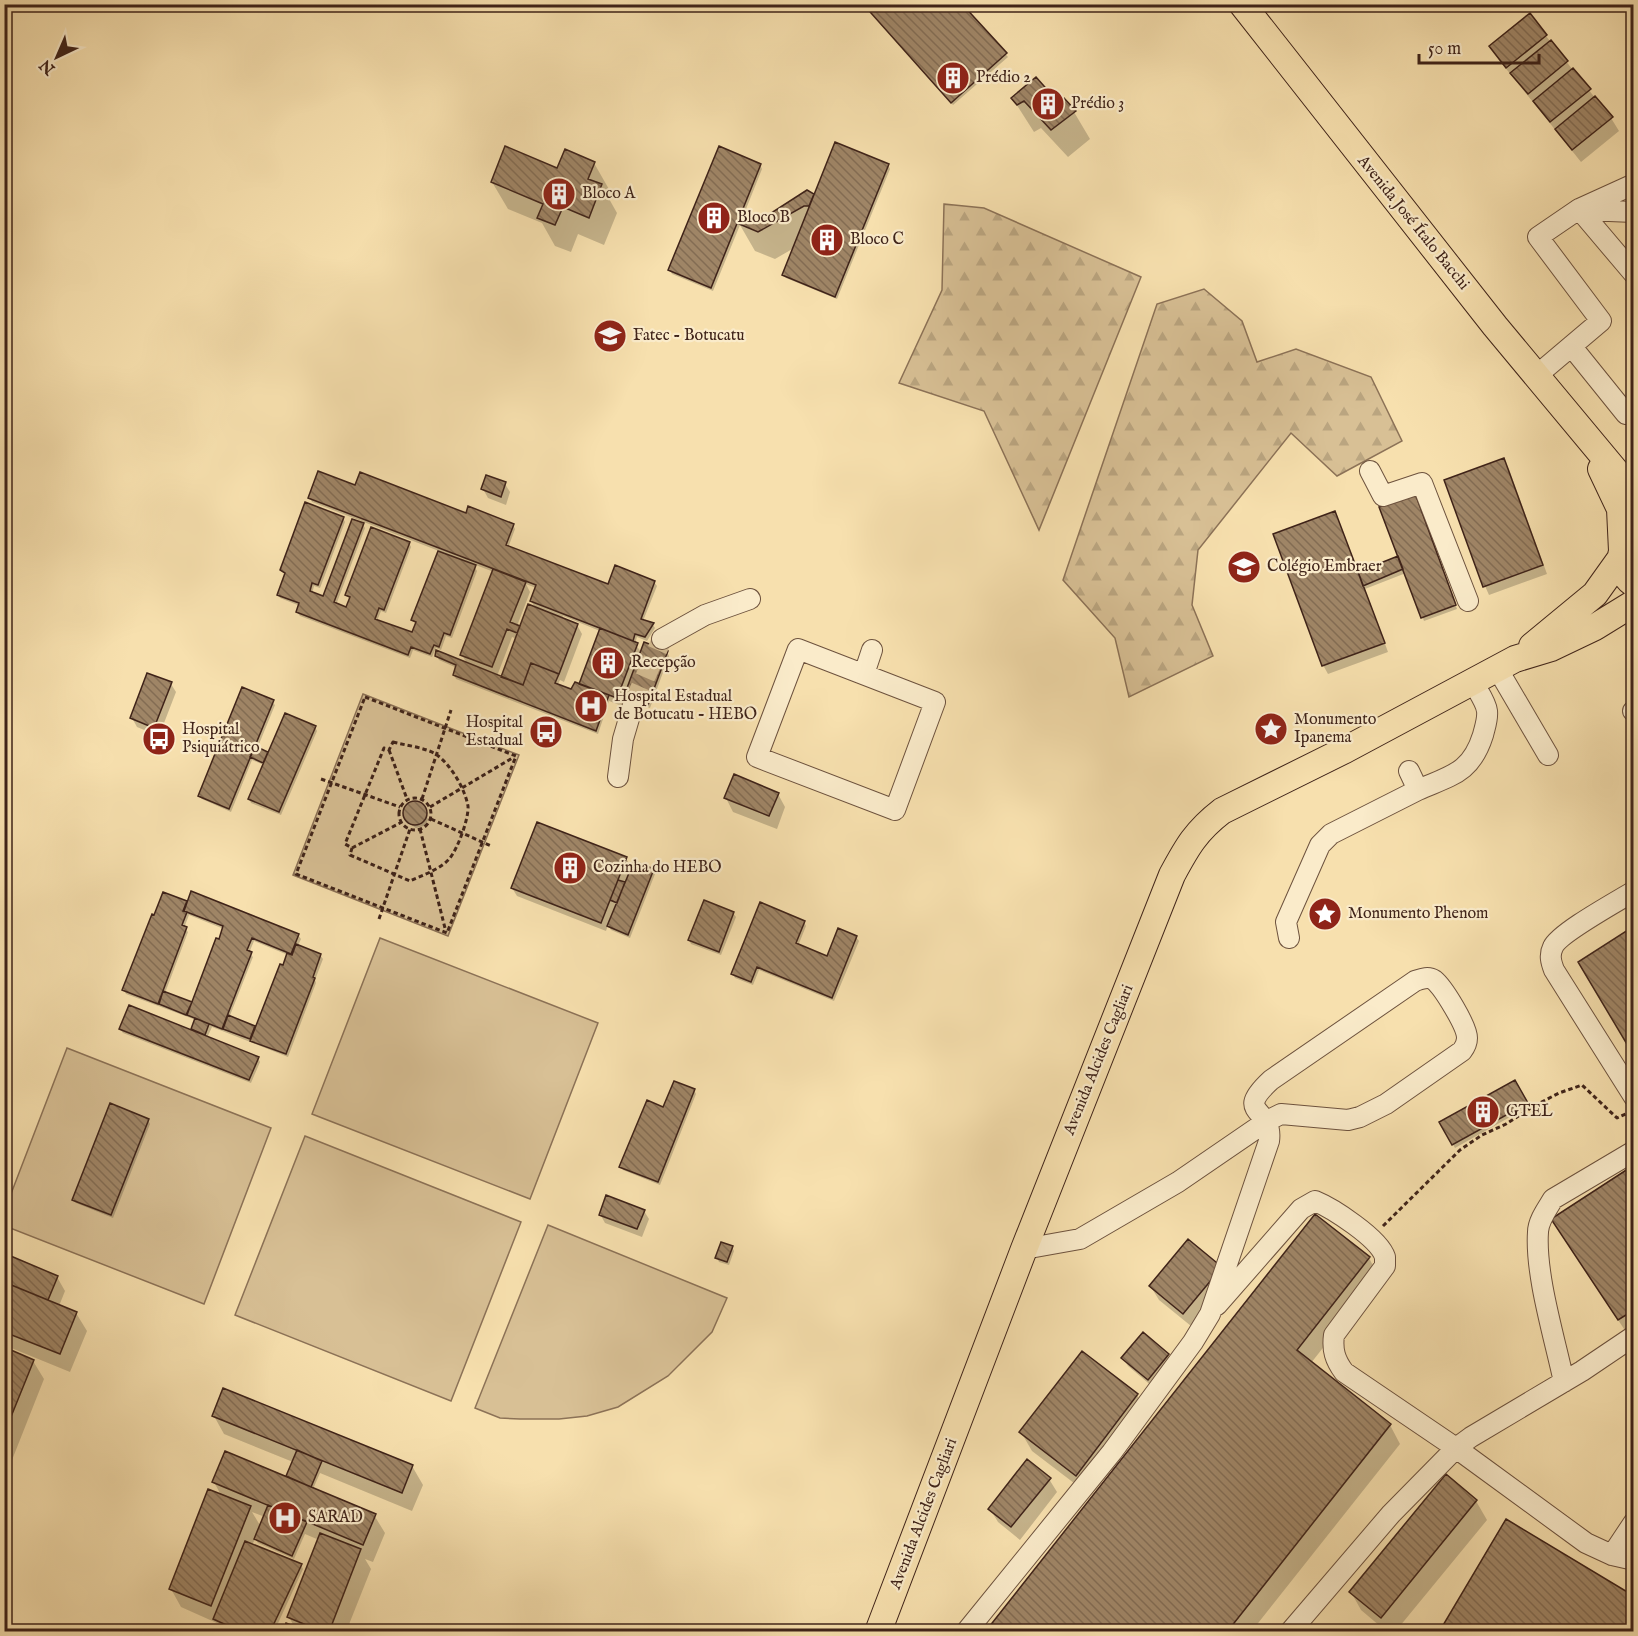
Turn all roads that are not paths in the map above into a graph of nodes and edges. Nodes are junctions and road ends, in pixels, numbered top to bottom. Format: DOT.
graph roads {
  1 [pos="1242,4"];
  2 [pos="1634,184"];
  3 [pos="1579,209"];
  4 [pos="1634,212"];
  5 [pos="1634,274"];
  6 [pos="1572,346"];
  7 [pos="1536,376"];
  8 [pos="1631,417"];
  9 [pos="1587,439"];
  10 [pos="1370,471"];
  11 [pos="1634,493"];
  12 [pos="1625,549"];
  13 [pos="1634,584"];
  14 [pos="750,599"];
  15 [pos="1468,601"];
  16 [pos="1634,603"];
  17 [pos="662,639"];
  18 [pos="872,650"];
  19 [pos="1506,663"];
  20 [pos="864,674"];
  21 [pos="1473,681"];
  22 [pos="633,705"];
  23 [pos="1548,755"];
  24 [pos="1409,771"];
  25 [pos="618,777"];
  26 [pos="1418,790"];
  27 [pos="1634,891"];
  28 [pos="1289,938"];
  29 [pos="1634,1096"];
  30 [pos="1267,1121"];
  31 [pos="1634,1151"];
  32 [pos="1024,1248"];
  33 [pos="1210,1314"];
  34 [pos="1634,1336"];
  35 [pos="1564,1382"];
  36 [pos="1456,1448"];
  37 [pos="1634,1522"];
  38 [pos="1612,1555"];
  39 [pos="1634,1560"];
  40 [pos="1292,1631"];
  41 [pos="878,1632"];
  42 [pos="966,1632"];
  1 -- 7 [label="main road, Avenida José Ítalo Bacchi"];
  2 -- 3 [label="lane"];
  3 -- 4 [label="lane"];
  3 -- 5 [label="lane"];
  3 -- 6 [label="lane"];
  6 -- 7 [label="lane"];
  6 -- 8 [label="lane"];
  7 -- 9 [label="main road, Avenida José Ítalo Bacchi"];
  9 -- 11 [label="main road, Avenida José Ítalo Bacchi"];
  9 -- 12 [label="main road, Avenida José Ítalo Bacchi"];
  10 -- 15 [label="lane"];
  12 -- 13 [label="main road"];
  12 -- 19 [label="main road, Avenida Alcides Cagliari"];
  14 -- 17 [label="lane"];
  16 -- 19 [label="main road, Avenida Alcides Cagliari"];
  18 -- 20 [label="lane"];
  19 -- 21 [label="main road, Avenida Alcides Cagliari"];
  19 -- 23 [label="lane"];
  20 -- 20 [label="lane"];
  21 -- 26 [label="lane"];
  21 -- 32 [label="main road, Avenida Alcides Cagliari"];
  22 -- 25 [label="lane"];
  24 -- 26 [label="lane"];
  26 -- 28 [label="lane"];
  27 -- 29 [label="lane"];
  30 -- 30 [label="lane"];
  30 -- 32 [label="lane"];
  30 -- 33 [label="lane"];
  31 -- 35 [label="lane"];
  32 -- 41 [label="main road, Avenida Alcides Cagliari"];
  33 -- 36 [label="lane"];
  33 -- 42 [label="lane"];
  34 -- 35 [label="lane"];
  35 -- 36 [label="lane"];
  36 -- 38 [label="lane"];
  36 -- 40 [label="lane"];
  37 -- 38 [label="lane"];
  38 -- 39 [label="lane"];
}
